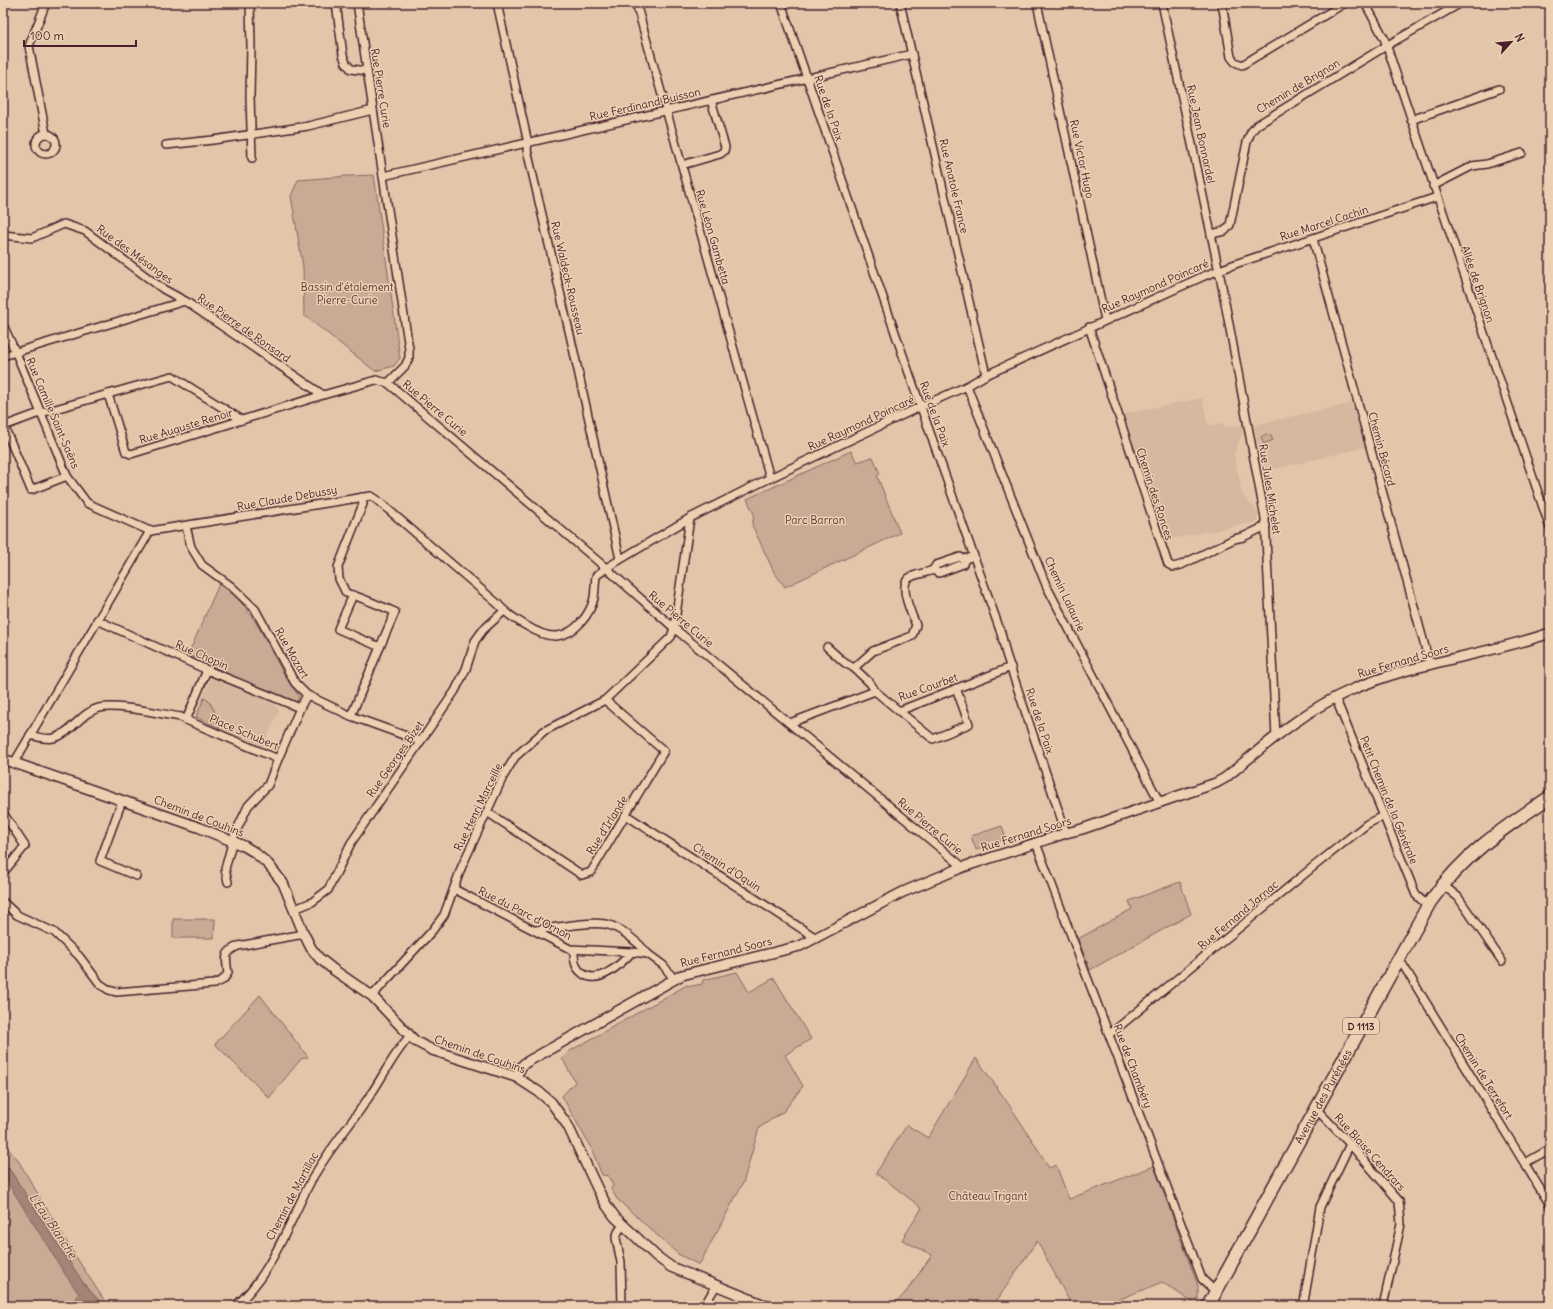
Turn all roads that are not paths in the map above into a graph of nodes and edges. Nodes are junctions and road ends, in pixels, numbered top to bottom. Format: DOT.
graph roads {
  1 [pos="46,3"];
  2 [pos="250,3"];
  3 [pos="336,3"];
  4 [pos="357,3"];
  5 [pos="497,3"];
  6 [pos="636,3"];
  7 [pos="780,3"];
  8 [pos="900,3"];
  9 [pos="1037,3"];
  10 [pos="1162,3"];
  11 [pos="1223,3"];
  12 [pos="1345,3"];
  13 [pos="1365,3"];
  14 [pos="1461,3"];
  15 [pos="1386,46"];
  16 [pos="912,54"];
  17 [pos="367,71"];
  18 [pos="807,79"];
  19 [pos="1499,89"];
  20 [pos="711,100"];
  21 [pos="373,110"];
  22 [pos="666,111"];
  23 [pos="1411,120"];
  24 [pos="46,134"];
  25 [pos="251,135"];
  26 [pos="528,143"];
  27 [pos="166,146"];
  28 [pos="1522,153"];
  29 [pos="252,158"];
  30 [pos="682,165"];
  31 [pos="383,176"];
  32 [pos="1433,186"];
  33 [pos="1437,197"];
  34 [pos="1211,234"];
  35 [pos="3,235"];
  36 [pos="1313,239"];
  37 [pos="1218,270"];
  38 [pos="185,301"];
  39 [pos="1105,320"];
  40 [pos="3,326"];
  41 [pos="1089,327"];
  42 [pos="16,353"];
  43 [pos="3,356"];
  44 [pos="986,375"];
  45 [pos="388,383"];
  46 [pos="967,386"];
  47 [pos="108,394"];
  48 [pos="323,395"];
  49 [pos="921,407"];
  50 [pos="42,413"];
  51 [pos="242,420"];
  52 [pos="67,476"];
  53 [pos="770,478"];
  54 [pos="362,497"];
  55 [pos="690,518"];
  56 [pos="186,526"];
  57 [pos="1266,526"];
  58 [pos="1550,528"];
  59 [pos="150,531"];
  60 [pos="974,556"];
  61 [pos="620,559"];
  62 [pos="606,568"];
  63 [pos="353,595"];
  64 [pos="504,611"];
  65 [pos="97,620"];
  66 [pos="674,628"];
  67 [pos="1550,633"];
  68 [pos="380,647"];
  69 [pos="827,647"];
  70 [pos="1430,665"];
  71 [pos="1011,667"];
  72 [pos="854,668"];
  73 [pos="207,670"];
  74 [pos="956,688"];
  75 [pos="875,690"];
  76 [pos="307,695"];
  77 [pos="1335,697"];
  78 [pos="605,700"];
  79 [pos="300,708"];
  80 [pos="899,711"];
  81 [pos="351,716"];
  82 [pos="186,720"];
  83 [pos="790,723"];
  84 [pos="30,735"];
  85 [pos="1276,737"];
  86 [pos="420,741"];
  87 [pos="3,759"];
  88 [pos="278,759"];
  89 [pos="14,763"];
  90 [pos="1550,797"];
  91 [pos="122,801"];
  92 [pos="1160,803"];
  93 [pos="487,812"];
  94 [pos="3,813"];
  95 [pos="626,815"];
  96 [pos="1383,816"];
  97 [pos="1066,833"];
  98 [pos="234,841"];
  99 [pos="1036,843"];
  100 [pos="963,867"];
  101 [pos="3,873"];
  102 [pos="136,876"];
  103 [pos="228,882"];
  104 [pos="1443,885"];
  105 [pos="454,889"];
  106 [pos="3,902"];
  107 [pos="1428,906"];
  108 [pos="294,909"];
  109 [pos="536,930"];
  110 [pos="304,934"];
  111 [pos="816,938"];
  112 [pos="574,950"];
  113 [pos="632,952"];
  114 [pos="648,954"];
  115 [pos="1397,960"];
  116 [pos="1502,962"];
  117 [pos="674,979"];
  118 [pos="372,996"];
  119 [pos="1109,1034"];
  120 [pos="410,1036"];
  121 [pos="516,1077"];
  122 [pos="1314,1111"];
  123 [pos="1350,1144"];
  124 [pos="1550,1149"];
  125 [pos="1525,1163"];
  126 [pos="1550,1205"];
  127 [pos="623,1225"];
  128 [pos="716,1286"];
  129 [pos="1216,1292"];
  130 [pos="237,1306"];
  131 [pos="622,1306"];
  132 [pos="704,1306"];
  133 [pos="767,1306"];
  134 [pos="1208,1306"];
  135 [pos="1302,1306"];
  136 [pos="1383,1306"];
  1 -- 24 [label="street"];
  2 -- 25 [label="street"];
  3 -- 17 [label="street"];
  4 -- 17 [label="street, Rue Pierre Curie"];
  5 -- 26 [label="street, Rue Waldeck-Rousseau"];
  6 -- 22 [label="street, Rue Léon Gambetta"];
  7 -- 18 [label="street, Rue de la Paix"];
  8 -- 16 [label="street, Rue Anatole France"];
  9 -- 39 [label="street, Rue Victor Hugo"];
  10 -- 34 [label="street, Rue Jean Bonnardel"];
  11 -- 12 [label="street"];
  13 -- 15 [label="street, Allée de Brignon"];
  14 -- 15 [label="street, Chemin de Brignon"];
  15 -- 23 [label="street, Allée de Brignon"];
  15 -- 34 [label="street, Chemin de Brignon"];
  16 -- 18 [label="street, Rue Ferdinand Buisson"];
  16 -- 44 [label="street, Rue Anatole France"];
  17 -- 21 [label="street, Rue Pierre Curie"];
  18 -- 20 [label="street, Rue Ferdinand Buisson"];
  18 -- 49 [label="street, Rue de la Paix"];
  19 -- 23 [label="street"];
  20 -- 22 [label="street, Rue Ferdinand Buisson"];
  20 -- 30 [label="street"];
  21 -- 25 [label="street"];
  21 -- 31 [label="street, Rue Pierre Curie"];
  22 -- 26 [label="street, Rue Ferdinand Buisson"];
  22 -- 30 [label="street, Rue Léon Gambetta"];
  23 -- 32 [label="street, Allée de Brignon"];
  25 -- 27 [label="street"];
  25 -- 29 [label="street"];
  26 -- 31 [label="street, Rue Ferdinand Buisson"];
  26 -- 61 [label="street, Rue Waldeck-Rousseau"];
  28 -- 32 [label="street"];
  30 -- 53 [label="street, Rue Léon Gambetta"];
  31 -- 45 [label="street, Rue Pierre Curie"];
  32 -- 33 [label="street, Allée de Brignon"];
  33 -- 36 [label="street, Rue Marcel Cachin"];
  33 -- 58 [label="street, Allée de Brignon"];
  34 -- 37 [label="street, Rue Jean Bonnardel"];
  35 -- 38 [label="street, Rue des Mésanges"];
  36 -- 37 [label="street, Rue Marcel Cachin"];
  36 -- 70 [label="street, Chemin Bécard"];
  37 -- 39 [label="street, Rue Raymond Poincaré"];
  37 -- 57 [label="street, Rue Jules Michelet"];
  38 -- 42 [label="street, Rue Pierre de Ronsard"];
  38 -- 48 [label="street, Rue Pierre de Ronsard"];
  39 -- 41 [label="street, Rue Raymond Poincaré"];
  40 -- 42 [label="street, Rue Camille Saint-Saëns"];
  41 -- 44 [label="street, Rue Raymond Poincaré"];
  41 -- 57 [label="street, Chemin des Ronces"];
  42 -- 43 [label="street, Rue Pierre de Ronsard"];
  42 -- 50 [label="street, Rue Camille Saint-Saëns"];
  44 -- 46 [label="street, Rue Raymond Poincaré"];
  45 -- 48 [label="street, Rue Pierre Curie"];
  45 -- 62 [label="street, Rue Pierre Curie"];
  46 -- 49 [label="street, Rue Raymond Poincaré"];
  46 -- 92 [label="street, Chemin Lalaurie"];
  47 -- 50 [label="street, Rue Auguste Renoir"];
  47 -- 51 [label="street, Rue Auguste Renoir"];
  47 -- 51 [label="street, Rue Auguste Renoir"];
  48 -- 51 [label="street, Rue Auguste Renoir"];
  49 -- 53 [label="street, Rue Raymond Poincaré"];
  49 -- 60 [label="street, Rue de la Paix"];
  50 -- 52 [label="street, Rue Camille Saint-Saëns"];
  50 -- 52 [label="street, Rue Auguste Renoir"];
  52 -- 59 [label="street, Rue Camille Saint-Saëns"];
  53 -- 55 [label="street, Rue Raymond Poincaré"];
  54 -- 56 [label="street, Rue Claude Debussy"];
  54 -- 63 [label="street"];
  54 -- 64 [label="street, Rue Claude Debussy"];
  55 -- 61 [label="street, Rue Raymond Poincaré"];
  55 -- 66 [label="street"];
  56 -- 59 [label="street, Rue Claude Debussy"];
  56 -- 76 [label="street, Rue Mozart"];
  57 -- 85 [label="street, Rue Jules Michelet"];
  59 -- 65 [label="street"];
  60 -- 71 [label="street, Rue de la Paix"];
  60 -- 72 [label="street"];
  61 -- 62 [label="street, Rue Raymond Poincaré"];
  62 -- 64 [label="street, Rue Claude Debussy"];
  62 -- 66 [label="street, Rue Pierre Curie"];
  63 -- 68 [label="street"];
  63 -- 68 [label="street"];
  64 -- 86 [label="street, Rue Georges Bizet"];
  65 -- 73 [label="street, Rue Chopin"];
  65 -- 84 [label="street"];
  66 -- 78 [label="street, Rue Henri Marceille"];
  66 -- 83 [label="street, Rue Pierre Curie"];
  67 -- 70 [label="street, Rue Fernand Soors"];
  68 -- 81 [label="street"];
  69 -- 72 [label="street, Rue Courbet"];
  70 -- 77 [label="street, Rue Fernand Soors"];
  71 -- 74 [label="street, Rue Courbet"];
  71 -- 97 [label="street, Rue de la Paix"];
  72 -- 75 [label="street, Rue Courbet"];
  73 -- 79 [label="street, Rue Chopin"];
  73 -- 82 [label="street"];
  74 -- 80 [label="street, Rue Courbet"];
  74 -- 80 [label="street"];
  75 -- 80 [label="street, Rue Courbet"];
  75 -- 83 [label="street"];
  76 -- 79 [label="street, Place Schubert"];
  76 -- 81 [label="street, Rue Mozart"];
  77 -- 85 [label="street, Rue Fernand Soors"];
  77 -- 96 [label="street, Petit Chemin de la Générale"];
  78 -- 93 [label="street, Rue Henri Marceille"];
  78 -- 95 [label="street, Rue d'Irlande"];
  79 -- 88 [label="street, Place Schubert"];
  81 -- 86 [label="street, Rue Mozart"];
  82 -- 84 [label="street, Place Schubert"];
  82 -- 88 [label="street, Place Schubert"];
  83 -- 100 [label="street, Rue Pierre Curie"];
  84 -- 89 [label="street"];
  85 -- 92 [label="street, Rue Fernand Soors"];
  86 -- 108 [label="street, Rue Georges Bizet"];
  87 -- 89 [label="street, Chemin de Couhins"];
  88 -- 98 [label="street"];
  89 -- 91 [label="street, Chemin de Couhins"];
  90 -- 104 [label="main road, Avenue des Pyrénées / D 1113"];
  91 -- 98 [label="street, Chemin de Couhins"];
  91 -- 102 [label="street"];
  92 -- 97 [label="street, Rue Fernand Soors"];
  93 -- 95 [label="street, Rue d'Irlande"];
  93 -- 105 [label="street, Rue Henri Marceille"];
  94 -- 101 [label="street"];
  95 -- 111 [label="street, Chemin d'Oquin"];
  96 -- 107 [label="street, Petit Chemin de la Générale"];
  96 -- 119 [label="street, Rue Fernand Jarnac"];
  97 -- 99 [label="street, Rue Fernand Soors"];
  98 -- 103 [label="street"];
  98 -- 108 [label="street, Chemin de Couhins"];
  99 -- 100 [label="street, Rue Fernand Soors"];
  99 -- 119 [label="street, Rue de Chambéry"];
  100 -- 111 [label="street, Rue Fernand Soors"];
  104 -- 107 [label="main road, Avenue des Pyrénées / D 1113"];
  104 -- 116 [label="street"];
  105 -- 109 [label="street, Rue du Parc d'Ornon"];
  105 -- 118 [label="street, Rue Henri Marceille"];
  106 -- 110 [label="street"];
  107 -- 115 [label="main road, Avenue des Pyrénées / D 1113"];
  108 -- 110 [label="street, Chemin de Couhins"];
  109 -- 112 [label="street, Rue du Parc d'Ornon"];
  109 -- 114 [label="street"];
  110 -- 118 [label="street, Chemin de Couhins"];
  111 -- 117 [label="street, Rue Fernand Soors"];
  112 -- 113 [label="street, Rue du Parc d'Ornon"];
  112 -- 113 [label="street"];
  113 -- 114 [label="street, Rue du Parc d'Ornon"];
  114 -- 117 [label="street"];
  115 -- 122 [label="main road, Avenue des Pyrénées / D 1113"];
  115 -- 125 [label="street, Chemin de Terrefort"];
  117 -- 121 [label="street, Rue Fernand Soors"];
  118 -- 120 [label="street, Chemin de Couhins"];
  119 -- 129 [label="street, Rue de Chambéry"];
  120 -- 121 [label="street, Chemin de Couhins"];
  120 -- 130 [label="street, Chemin de Martillac"];
  121 -- 127 [label="street, Chemin de Couhins"];
  122 -- 123 [label="street, Rue Blaise Cendrars"];
  122 -- 129 [label="main road, Avenue des Pyrénées / D 1113"];
  123 -- 135 [label="street"];
  123 -- 136 [label="street, Rue Blaise Cendrars"];
  124 -- 125 [label="street"];
  125 -- 126 [label="street, Chemin de Terrefort"];
  127 -- 128 [label="street, Chemin de Couhins"];
  127 -- 131 [label="street"];
  128 -- 132 [label="street"];
  128 -- 133 [label="street, Chemin de Couhins"];
  129 -- 134 [label="main road, Avenue des Pyrénées / D 1113"];
}
